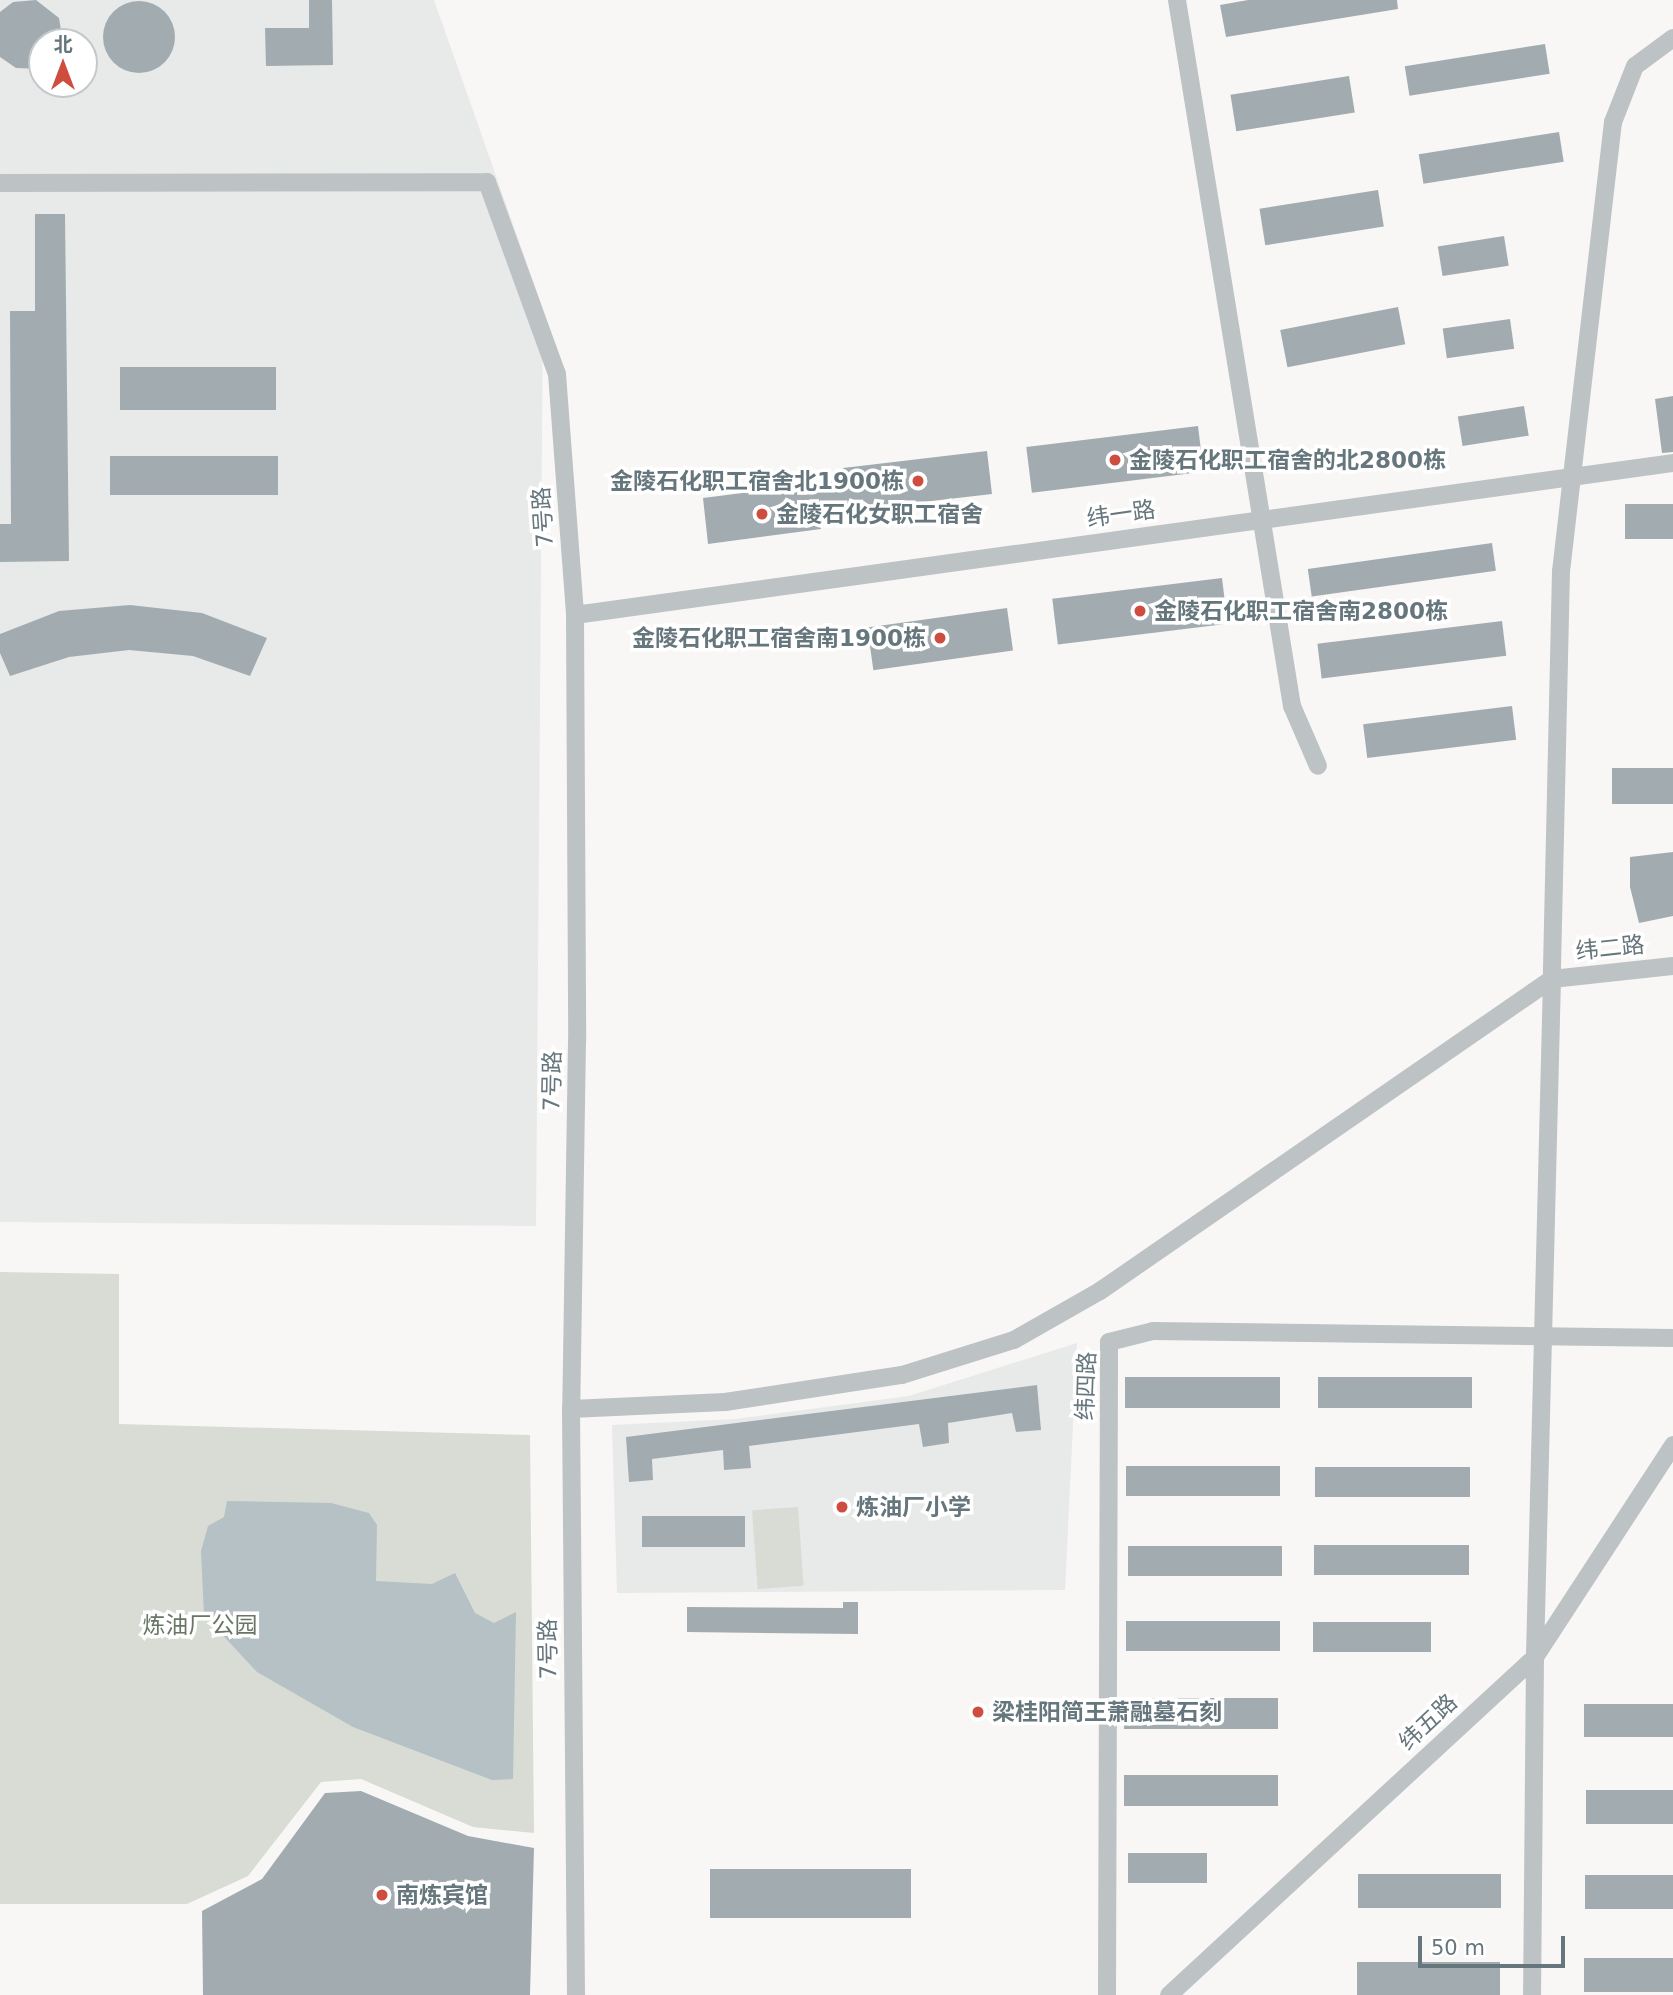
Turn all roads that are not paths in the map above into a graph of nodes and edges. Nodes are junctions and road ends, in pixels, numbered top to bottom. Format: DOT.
graph roads {
  1 [pos="1177,0"];
  2 [pos="1673,38"];
  3 [pos="0,183"];
  4 [pos="1673,463"];
  5 [pos="1572,476"];
  6 [pos="1264,519"];
  7 [pos="575,615"];
  8 [pos="1318,766"];
  9 [pos="1673,966"];
  10 [pos="1552,979"];
  11 [pos="1543,1334"];
  12 [pos="1673,1339"];
  13 [pos="571,1409"];
  14 [pos="1673,1446"];
  15 [pos="1535,1657"];
  16 [pos="576,1995"];
  17 [pos="1107,1995"];
  18 [pos="1169,1995"];
  19 [pos="1532,1995"];
  1 -- 6 [label="street"];
  2 -- 5 [label="street"];
  3 -- 7 [label="street, 7号路"];
  4 -- 5 [label="street, 纬一路"];
  5 -- 6 [label="street, 纬一路"];
  5 -- 10 [label="street"];
  6 -- 7 [label="street, 纬一路"];
  6 -- 8 [label="street"];
  7 -- 13 [label="street, 7号路"];
  9 -- 10 [label="street, 纬二路"];
  10 -- 11 [label="street"];
  10 -- 13 [label="street"];
  11 -- 12 [label="street, 纬四路"];
  11 -- 15 [label="street"];
  11 -- 17 [label="street, 纬四路"];
  13 -- 16 [label="street, 7号路"];
  14 -- 15 [label="street, 纬五路"];
  15 -- 18 [label="street, 纬五路"];
  15 -- 19 [label="street"];
}
